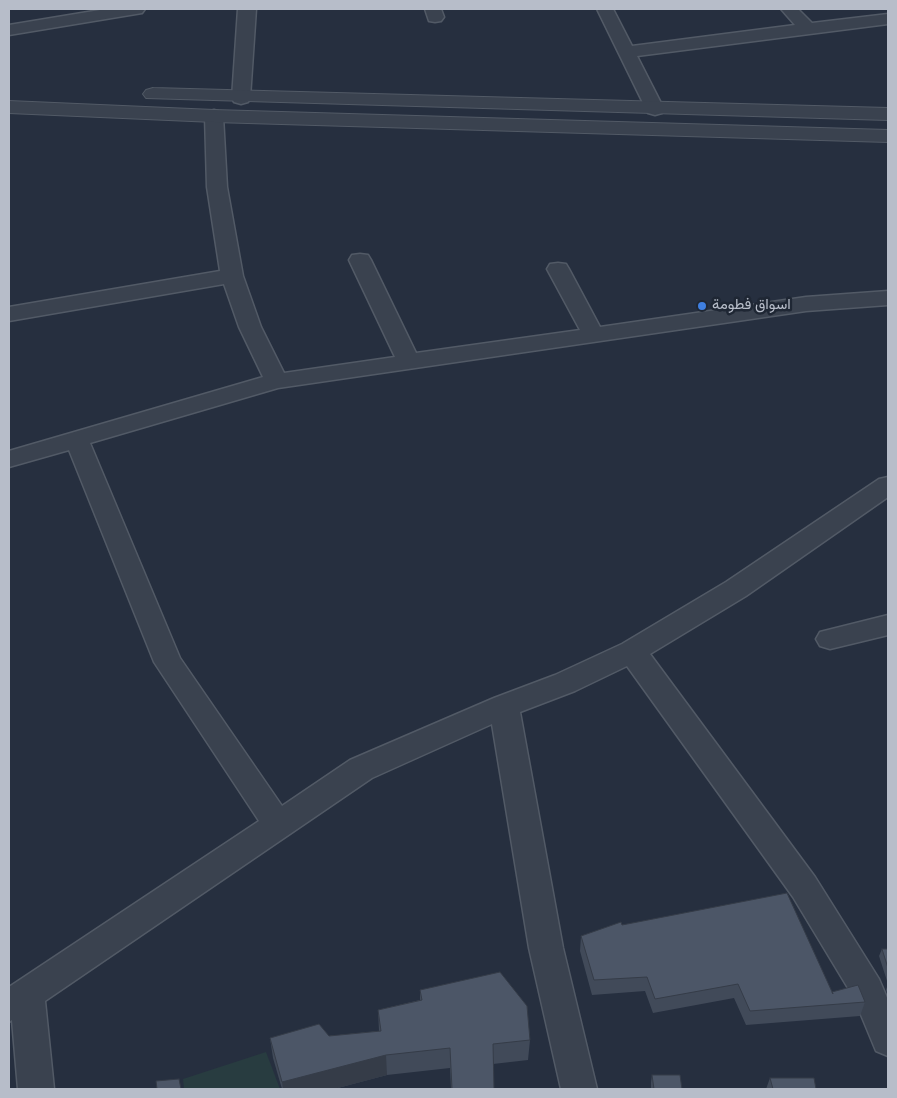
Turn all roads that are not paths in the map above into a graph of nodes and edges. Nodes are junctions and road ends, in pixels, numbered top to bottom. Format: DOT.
graph roads {
  1 [pos="136,9"];
  2 [pos="247,9"];
  3 [pos="605,9"];
  4 [pos="790,9"];
  5 [pos="888,19"];
  6 [pos="808,29"];
  7 [pos="9,30"];
  8 [pos="626,52"];
  9 [pos="9,89"];
  10 [pos="86,92"];
  11 [pos="134,94"];
  12 [pos="241,98"];
  13 [pos="356,101"];
  14 [pos="9,107"];
  15 [pos="655,109"];
  16 [pos="888,114"];
  17 [pos="214,116"];
  18 [pos="354,121"];
  19 [pos="888,136"];
  20 [pos="360,260"];
  21 [pos="558,269"];
  22 [pos="232,276"];
  23 [pos="888,298"];
  24 [pos="9,314"];
  25 [pos="593,334"];
  26 [pos="409,362"];
  27 [pos="276,382"];
  28 [pos="76,438"];
  29 [pos="9,460"];
  30 [pos="888,485"];
  31 [pos="888,625"];
  32 [pos="830,639"];
  33 [pos="632,651"];
  34 [pos="504,706"];
  35 [pos="278,825"];
  36 [pos="18,999"];
  37 [pos="888,1040"];
  38 [pos="36,1089"];
  39 [pos="579,1089"];
  1 -- 7 [label="street"];
  2 -- 12 [label="street"];
  3 -- 8 [label="street"];
  4 -- 6 [label="street"];
  5 -- 6 [label="street"];
  6 -- 8 [label="street"];
  8 -- 15 [label="street"];
  9 -- 10 [label="street"];
  11 -- 12 [label="street"];
  12 -- 13 [label="street"];
  13 -- 15 [label="street"];
  13 -- 18 [label="street"];
  14 -- 17 [label="street"];
  15 -- 16 [label="street"];
  17 -- 18 [label="street"];
  17 -- 22 [label="street"];
  18 -- 19 [label="street"];
  20 -- 26 [label="street"];
  21 -- 25 [label="street"];
  22 -- 24 [label="street"];
  22 -- 27 [label="street"];
  23 -- 25 [label="street"];
  25 -- 26 [label="street"];
  26 -- 27 [label="street"];
  27 -- 28 [label="street"];
  28 -- 29 [label="street"];
  28 -- 35 [label="street"];
  30 -- 33 [label="street"];
  31 -- 32 [label="street"];
  33 -- 34 [label="street"];
  33 -- 37 [label="street"];
  34 -- 35 [label="street"];
  34 -- 39 [label="street"];
  35 -- 36 [label="street"];
  36 -- 38 [label="street"];
}
